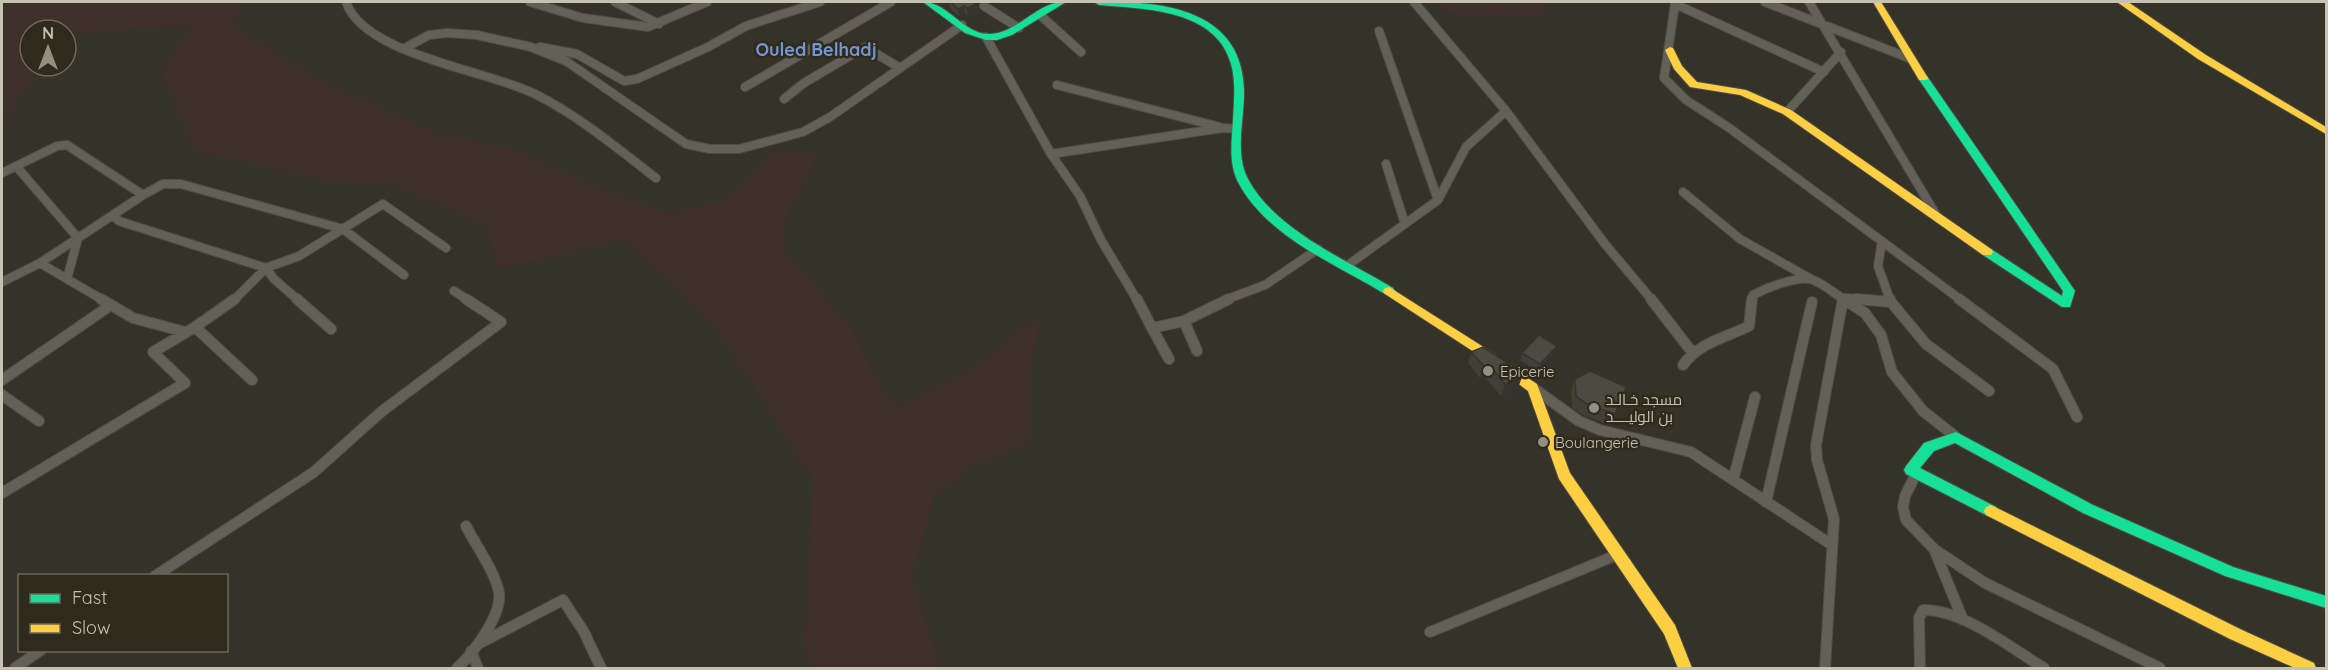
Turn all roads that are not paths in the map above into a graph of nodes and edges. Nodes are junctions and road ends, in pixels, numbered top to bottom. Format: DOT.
graph roads {
  1 [pos="346,2"];
  2 [pos="530,2"];
  3 [pos="615,2"];
  4 [pos="707,2"];
  5 [pos="820,2"];
  6 [pos="891,2"];
  7 [pos="927,2"];
  8 [pos="1061,2"];
  9 [pos="1099,2"];
  10 [pos="1414,2"];
  11 [pos="1765,2"];
  12 [pos="1809,2"];
  13 [pos="1877,2"];
  14 [pos="2122,2"];
  15 [pos="1675,3"];
  16 [pos="694,4"];
  17 [pos="984,6"];
  18 [pos="1040,15"];
  19 [pos="659,24"];
  20 [pos="1824,24"];
  21 [pos="962,25"];
  22 [pos="1019,28"];
  23 [pos="1379,31"];
  24 [pos="986,37"];
  25 [pos="531,47"];
  26 [pos="404,49"];
  27 [pos="1670,50"];
  28 [pos="1081,52"];
  29 [pos="1840,52"];
  30 [pos="1909,58"];
  31 [pos="900,68"];
  32 [pos="1824,72"];
  33 [pos="1057,85"];
  34 [pos="745,87"];
  35 [pos="783,99"];
  36 [pos="1506,111"];
  37 [pos="1787,112"];
  38 [pos="1222,128"];
  39 [pos="1237,129"];
  40 [pos="2326,131"];
  41 [pos="1051,154"];
  42 [pos="1386,164"];
  43 [pos="16,166"];
  44 [pos="2,173"];
  45 [pos="656,178"];
  46 [pos="1683,192"];
  47 [pos="143,195"];
  48 [pos="1438,200"];
  49 [pos="113,215"];
  50 [pos="1939,220"];
  51 [pos="1405,224"];
  52 [pos="343,229"];
  53 [pos="78,238"];
  54 [pos="1882,241"];
  55 [pos="446,248"];
  56 [pos="1318,249"];
  57 [pos="40,263"];
  58 [pos="1348,265"];
  59 [pos="266,268"];
  60 [pos="404,275"];
  61 [pos="67,279"];
  62 [pos="1811,279"];
  63 [pos="2,282"];
  64 [pos="454,291"];
  65 [pos="1843,298"];
  66 [pos="1812,302"];
  67 [pos="1891,302"];
  68 [pos="111,305"];
  69 [pos="1184,321"];
  70 [pos="195,327"];
  71 [pos="1152,328"];
  72 [pos="331,329"];
  73 [pos="185,332"];
  74 [pos="1197,351"];
  75 [pos="1692,352"];
  76 [pos="1169,359"];
  77 [pos="1683,365"];
  78 [pos="2,380"];
  79 [pos="252,380"];
  80 [pos="1533,388"];
  81 [pos="1989,391"];
  82 [pos="2,395"];
  83 [pos="1755,397"];
  84 [pos="2077,417"];
  85 [pos="39,421"];
  86 [pos="1956,437"];
  87 [pos="1916,474"];
  88 [pos="1733,480"];
  89 [pos="2,493"];
  90 [pos="1766,502"];
  91 [pos="466,526"];
  92 [pos="1832,545"];
  93 [pos="1935,549"];
  94 [pos="1619,554"];
  95 [pos="158,574"];
  96 [pos="2326,602"];
  97 [pos="1963,620"];
  98 [pos="1430,632"];
  99 [pos="480,643"];
  100 [pos="471,651"];
  101 [pos="40,652"];
  102 [pos="15,669"];
  103 [pos="457,669"];
  104 [pos="478,669"];
  105 [pos="601,669"];
  106 [pos="1685,669"];
  107 [pos="1825,669"];
  108 [pos="1920,669"];
  109 [pos="2044,669"];
  110 [pos="2160,669"];
  111 [pos="2309,669"];
  1 -- 26 [label="street"];
  2 -- 19 [label="street"];
  3 -- 19 [label="street"];
  4 -- 16 [label="street"];
  5 -- 25 [label="street"];
  6 -- 34 [label="street"];
  7 -- 21 [label="street"];
  8 -- 18 [label="street"];
  9 -- 39 [label="street"];
  10 -- 36 [label="street"];
  11 -- 20 [label="street"];
  12 -- 20 [label="street"];
  13 -- 30 [label="street"];
  14 -- 40 [label="street"];
  15 -- 27 [label="street"];
  15 -- 32 [label="street"];
  16 -- 19 [label="street"];
  17 -- 22 [label="street"];
  18 -- 22 [label="street"];
  18 -- 28 [label="street"];
  20 -- 29 [label="street"];
  20 -- 30 [label="street"];
  21 -- 24 [label="street"];
  21 -- 31 [label="street"];
  22 -- 24 [label="street"];
  23 -- 48 [label="street"];
  24 -- 41 [label="street"];
  25 -- 26 [label="street"];
  25 -- 31 [label="street"];
  26 -- 45 [label="street"];
  27 -- 37 [label="street"];
  27 -- 54 [label="street"];
  29 -- 32 [label="street"];
  29 -- 50 [label="street"];
  30 -- 50 [label="street"];
  31 -- 35 [label="street"];
  32 -- 37 [label="street"];
  33 -- 38 [label="street"];
  36 -- 48 [label="street"];
  36 -- 75 [label="street"];
  37 -- 50 [label="street"];
  38 -- 39 [label="street"];
  38 -- 41 [label="street"];
  39 -- 56 [label="street"];
  41 -- 71 [label="street"];
  42 -- 51 [label="street"];
  43 -- 44 [label="street"];
  43 -- 47 [label="street"];
  43 -- 53 [label="street"];
  46 -- 62 [label="street"];
  47 -- 49 [label="street"];
  47 -- 52 [label="street"];
  48 -- 51 [label="street"];
  49 -- 53 [label="street"];
  49 -- 59 [label="street"];
  51 -- 58 [label="street"];
  52 -- 55 [label="street"];
  52 -- 59 [label="street"];
  52 -- 60 [label="street"];
  53 -- 57 [label="street"];
  53 -- 61 [label="street"];
  54 -- 67 [label="street"];
  54 -- 84 [label="street"];
  56 -- 58 [label="street"];
  56 -- 69 [label="street"];
  57 -- 61 [label="street"];
  57 -- 63 [label="street"];
  58 -- 80 [label="street"];
  59 -- 70 [label="street"];
  59 -- 72 [label="street"];
  61 -- 68 [label="street"];
  62 -- 65 [label="street"];
  62 -- 75 [label="street"];
  64 -- 95 [label="street"];
  65 -- 67 [label="street"];
  65 -- 86 [label="street"];
  65 -- 92 [label="street"];
  66 -- 90 [label="street"];
  67 -- 81 [label="street"];
  68 -- 73 [label="street"];
  68 -- 78 [label="street"];
  69 -- 71 [label="street"];
  69 -- 74 [label="street"];
  70 -- 73 [label="street"];
  70 -- 79 [label="street"];
  71 -- 76 [label="street"];
  73 -- 89 [label="street"];
  75 -- 77 [label="street"];
  80 -- 88 [label="street"];
  80 -- 94 [label="street"];
  82 -- 85 [label="street"];
  83 -- 88 [label="street"];
  86 -- 87 [label="street"];
  86 -- 96 [label="street"];
  87 -- 93 [label="street"];
  87 -- 111 [label="street"];
  88 -- 90 [label="street"];
  90 -- 92 [label="street"];
  91 -- 99 [label="street"];
  92 -- 107 [label="street"];
  93 -- 97 [label="street"];
  93 -- 110 [label="street"];
  94 -- 98 [label="street"];
  94 -- 106 [label="street"];
  97 -- 108 [label="street"];
  97 -- 109 [label="street"];
  99 -- 100 [label="street"];
  99 -- 105 [label="street"];
  100 -- 103 [label="street"];
  100 -- 104 [label="street"];
  101 -- 102 [label="street"];
}
